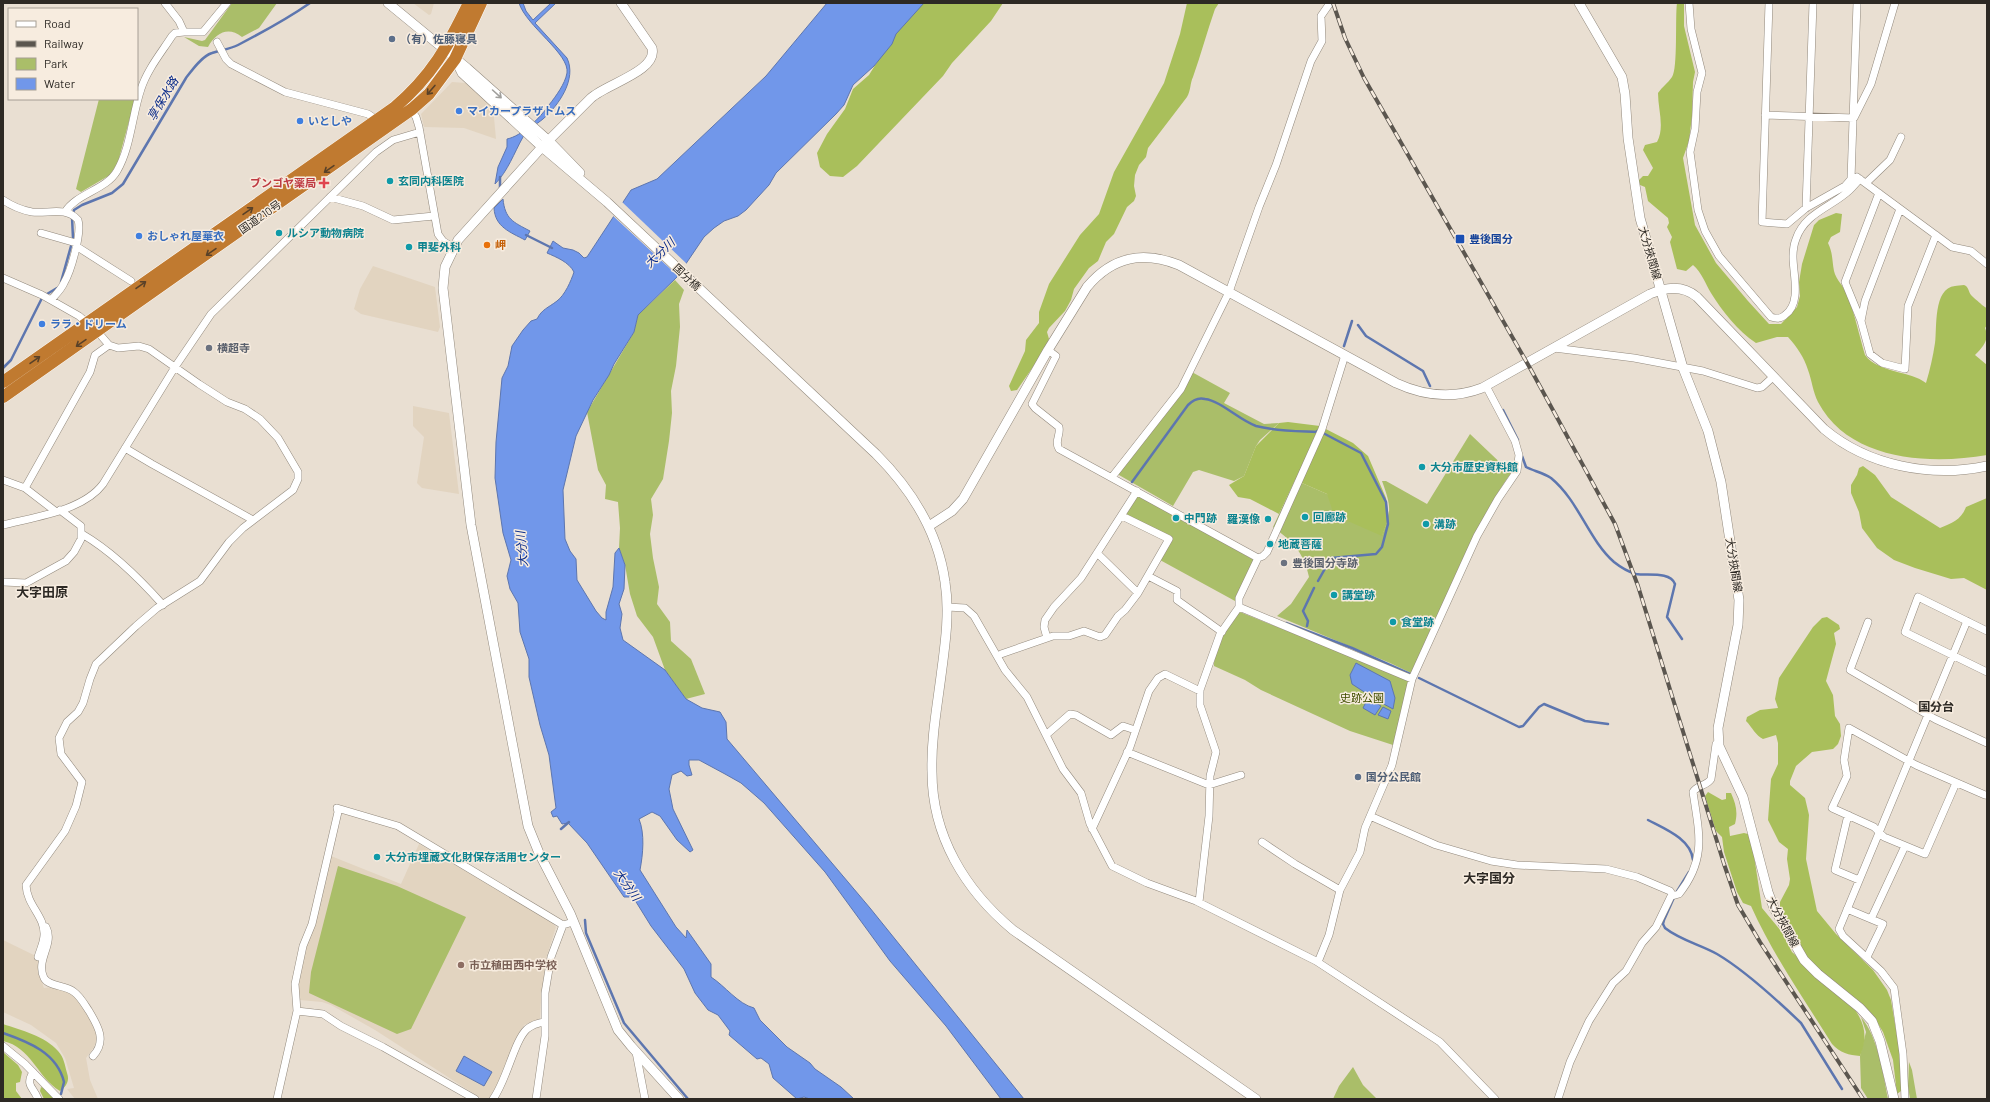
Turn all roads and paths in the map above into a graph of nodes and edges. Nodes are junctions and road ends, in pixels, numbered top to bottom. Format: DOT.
graph roads {
  1 [pos="165,3"];
  2 [pos="227,3"];
  3 [pos="388,3"];
  4 [pos="469,3"];
  5 [pos="481,3"];
  6 [pos="621,3"];
  7 [pos="1330,3"];
  8 [pos="1579,3"];
  9 [pos="1689,3"];
  10 [pos="1769,3"];
  11 [pos="1813,3"];
  12 [pos="1857,3"];
  13 [pos="1895,3"];
  14 [pos="184,32"];
  15 [pos="217,42"];
  16 [pos="445,50"];
  17 [pos="455,59"];
  18 [pos="411,110"];
  19 [pos="1765,115"];
  20 [pos="1809,117"];
  21 [pos="1854,118"];
  22 [pos="377,120"];
  23 [pos="420,132"];
  24 [pos="1901,138"];
  25 [pos="546,144"];
  26 [pos="1852,173"];
  27 [pos="1863,181"];
  28 [pos="1879,193"];
  29 [pos="330,197"];
  30 [pos="3,200"];
  31 [pos="1806,208"];
  32 [pos="1900,209"];
  33 [pos="70,214"];
  34 [pos="434,216"];
  35 [pos="41,234"];
  36 [pos="1936,235"];
  37 [pos="76,245"];
  38 [pos="454,248"];
  39 [pos="1987,264"];
  40 [pos="3,278"];
  41 [pos="131,281"];
  42 [pos="1660,290"];
  43 [pos="1229,292"];
  44 [pos="51,300"];
  45 [pos="1861,321"];
  46 [pos="88,323"];
  47 [pos="97,332"];
  48 [pos="109,345"];
  49 [pos="1554,348"];
  50 [pos="1048,350"];
  51 [pos="1345,355"];
  52 [pos="175,366"];
  53 [pos="1683,368"];
  54 [pos="1773,377"];
  55 [pos="5,379"];
  56 [pos="1486,386"];
  57 [pos="3,397"];
  58 [pos="125,448"];
  59 [pos="1987,466"];
  60 [pos="1112,477"];
  61 [pos="3,480"];
  62 [pos="25,488"];
  63 [pos="1137,491"];
  64 [pos="58,510"];
  65 [pos="1122,516"];
  66 [pos="253,520"];
  67 [pos="3,525"];
  68 [pos="929,526"];
  69 [pos="82,534"];
  70 [pos="1097,553"];
  71 [pos="1258,558"];
  72 [pos="1148,576"];
  73 [pos="3,582"];
  74 [pos="1138,593"];
  75 [pos="162,605"];
  76 [pos="947,607"];
  77 [pos="1239,607"];
  78 [pos="1967,621"];
  79 [pos="1868,622"];
  80 [pos="1987,631"];
  81 [pos="1222,632"];
  82 [pos="1048,638"];
  83 [pos="1001,654"];
  84 [pos="1953,655"];
  85 [pos="1987,672"];
  86 [pos="1412,679"];
  87 [pos="1200,691"];
  88 [pos="1928,715"];
  89 [pos="1135,730"];
  90 [pos="1046,735"];
  91 [pos="1718,743"];
  92 [pos="1987,744"];
  93 [pos="1127,752"];
  94 [pos="1908,761"];
  95 [pos="1241,775"];
  96 [pos="1956,783"];
  97 [pos="1209,786"];
  98 [pos="1985,795"];
  99 [pos="1848,815"];
  100 [pos="1370,816"];
  101 [pos="1092,829"];
  102 [pos="1879,832"];
  103 [pos="1262,842"];
  104 [pos="1905,846"];
  105 [pos="1859,880"];
  106 [pos="1340,890"];
  107 [pos="1672,896"];
  108 [pos="1199,902"];
  109 [pos="1847,909"];
  110 [pos="1871,919"];
  111 [pos="41,921"];
  112 [pos="573,922"];
  113 [pos="563,925"];
  114 [pos="38,957"];
  115 [pos="1867,957"];
  116 [pos="1318,962"];
  117 [pos="297,1011"];
  118 [pos="544,1022"];
  119 [pos="3,1046"];
  120 [pos="636,1052"];
  121 [pos="93,1056"];
  122 [pos="34,1072"];
  123 [pos="38,1099"];
  124 [pos="59,1099"];
  125 [pos="277,1099"];
  126 [pos="475,1099"];
  127 [pos="493,1099"];
  128 [pos="536,1099"];
  129 [pos="645,1099"];
  130 [pos="679,1099"];
  131 [pos="1256,1099"];
  132 [pos="1495,1099"];
  133 [pos="1558,1099"];
  134 [pos="1894,1099"];
  135 [pos="1905,1099"];
  1 -- 14 [label="street"];
  2 -- 14 [label="street"];
  3 -- 16 [label="street, 国分橋"];
  4 -- 16 [label="highway, 国道210号"];
  5 -- 17 [label="highway, 国道210号"];
  6 -- 25 [label="street"];
  7 -- 43 [label="street"];
  8 -- 42 [label="street, 大分挾間線"];
  9 -- 27 [label="street"];
  10 -- 19 [label="street"];
  11 -- 20 [label="street"];
  12 -- 21 [label="street"];
  13 -- 21 [label="street"];
  14 -- 33 [label="street"];
  15 -- 22 [label="street"];
  16 -- 17 [label="street, 国分橋"];
  16 -- 22 [label="highway, 国道210号"];
  17 -- 18 [label="highway, 国道210号, one-way"];
  17 -- 25 [label="street, 国分橋"];
  18 -- 23 [label="street"];
  18 -- 47 [label="highway, 国道210号, one-way"];
  19 -- 20 [label="street"];
  19 -- 31 [label="street"];
  20 -- 21 [label="street"];
  20 -- 31 [label="street"];
  21 -- 26 [label="street"];
  46 -- 22 [label="highway, 国道210号, one-way"];
  23 -- 29 [label="street"];
  23 -- 34 [label="street"];
  24 -- 27 [label="street"];
  25 -- 38 [label="street"];
  25 -- 68 [label="street, 国分橋"];
  26 -- 27 [label="street"];
  26 -- 31 [label="street"];
  27 -- 28 [label="street"];
  28 -- 32 [label="street"];
  28 -- 45 [label="street"];
  29 -- 34 [label="street"];
  29 -- 52 [label="street"];
  30 -- 33 [label="street"];
  32 -- 36 [label="street"];
  32 -- 45 [label="street"];
  33 -- 37 [label="street"];
  34 -- 38 [label="street"];
  35 -- 37 [label="street"];
  36 -- 39 [label="street"];
  36 -- 45 [label="street"];
  37 -- 41 [label="street"];
  37 -- 44 [label="street"];
  38 -- 112 [label="street"];
  40 -- 44 [label="street"];
  42 -- 49 [label="street"];
  42 -- 53 [label="street, 大分挾間線"];
  42 -- 54 [label="street"];
  43 -- 50 [label="street"];
  43 -- 51 [label="street"];
  43 -- 60 [label="street"];
  44 -- 46 [label="street"];
  46 -- 47 [label="street"];
  55 -- 46 [label="highway, 国道210号, one-way"];
  47 -- 48 [label="street"];
  47 -- 57 [label="highway, 国道210号, one-way"];
  48 -- 52 [label="street"];
  48 -- 62 [label="street"];
  49 -- 53 [label="street"];
  49 -- 56 [label="street"];
  50 -- 60 [label="street"];
  50 -- 68 [label="street"];
  51 -- 56 [label="street"];
  51 -- 71 [label="street"];
  52 -- 58 [label="street"];
  52 -- 66 [label="street"];
  53 -- 54 [label="street"];
  53 -- 91 [label="street, 大分挾間線"];
  54 -- 59 [label="street"];
  56 -- 86 [label="street"];
  58 -- 64 [label="street"];
  58 -- 66 [label="street"];
  60 -- 63 [label="street"];
  61 -- 62 [label="street"];
  62 -- 64 [label="street"];
  63 -- 65 [label="street"];
  63 -- 71 [label="street"];
  64 -- 67 [label="street"];
  64 -- 69 [label="street"];
  65 -- 70 [label="street"];
  65 -- 72 [label="street"];
  66 -- 75 [label="street"];
  68 -- 76 [label="street, 国分橋"];
  69 -- 73 [label="street"];
  69 -- 75 [label="street"];
  70 -- 74 [label="street"];
  70 -- 82 [label="street"];
  71 -- 77 [label="street"];
  72 -- 74 [label="street"];
  72 -- 81 [label="street"];
  74 -- 82 [label="street"];
  75 -- 111 [label="street"];
  76 -- 90 [label="street"];
  76 -- 131 [label="street, 国分橋"];
  77 -- 81 [label="street"];
  77 -- 86 [label="street"];
  78 -- 80 [label="street"];
  78 -- 84 [label="street"];
  78 -- 84 [label="street"];
  79 -- 88 [label="street"];
  81 -- 87 [label="street"];
  82 -- 83 [label="street"];
  84 -- 85 [label="street"];
  84 -- 88 [label="street"];
  86 -- 100 [label="street"];
  87 -- 89 [label="street"];
  87 -- 97 [label="street"];
  88 -- 92 [label="street"];
  88 -- 94 [label="street"];
  89 -- 90 [label="street"];
  89 -- 93 [label="street"];
  90 -- 101 [label="street"];
  91 -- 107 [label="street"];
  91 -- 134 [label="street, 大分挾間線"];
  93 -- 97 [label="street"];
  93 -- 101 [label="street"];
  94 -- 96 [label="street"];
  94 -- 99 [label="street"];
  94 -- 102 [label="street"];
  95 -- 97 [label="street"];
  96 -- 98 [label="street"];
  96 -- 104 [label="street"];
  97 -- 108 [label="street"];
  99 -- 102 [label="street"];
  99 -- 105 [label="street"];
  100 -- 106 [label="street"];
  100 -- 107 [label="street"];
  101 -- 108 [label="street"];
  102 -- 104 [label="street"];
  102 -- 105 [label="street"];
  103 -- 106 [label="street"];
  104 -- 110 [label="street"];
  105 -- 109 [label="street"];
  106 -- 116 [label="street"];
  107 -- 133 [label="street"];
  108 -- 116 [label="street"];
  109 -- 110 [label="street"];
  109 -- 115 [label="street"];
  110 -- 115 [label="street"];
  111 -- 114 [label="street"];
  111 -- 121 [label="street"];
  112 -- 113 [label="street"];
  112 -- 120 [label="street"];
  113 -- 117 [label="street"];
  113 -- 118 [label="street"];
  115 -- 135 [label="street"];
  116 -- 132 [label="street"];
  117 -- 125 [label="street"];
  117 -- 126 [label="street"];
  118 -- 127 [label="street"];
  118 -- 128 [label="street"];
  119 -- 122 [label="street"];
  120 -- 129 [label="street"];
  120 -- 130 [label="street"];
  122 -- 123 [label="street"];
  122 -- 124 [label="street"];
}
